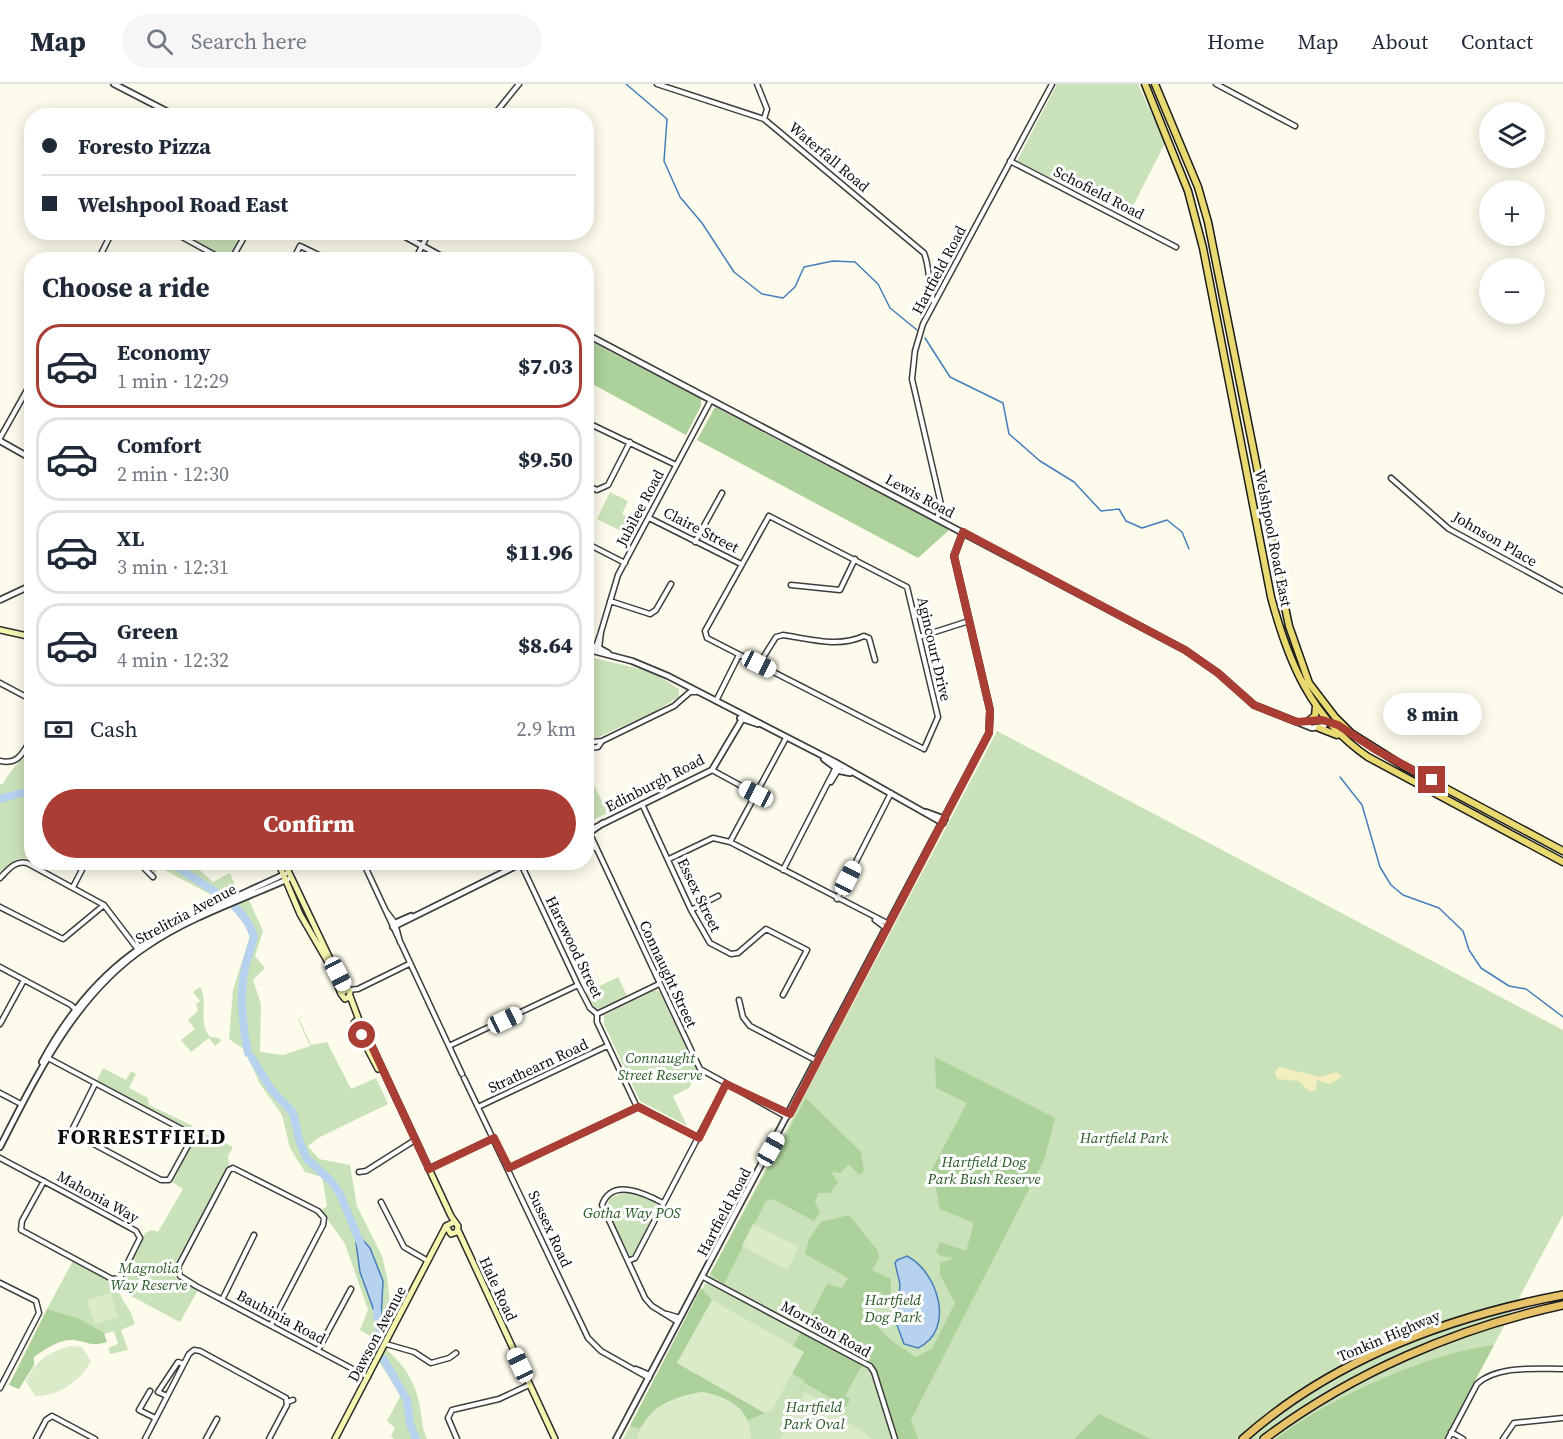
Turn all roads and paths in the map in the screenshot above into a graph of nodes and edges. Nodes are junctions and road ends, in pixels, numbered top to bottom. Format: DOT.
graph roads {
  1 [pos="114,84"];
  2 [pos="519,84"];
  3 [pos="657,84"];
  4 [pos="757,84"];
  5 [pos="1052,84"];
  6 [pos="1145,84"];
  7 [pos="1155,84"];
  8 [pos="1216,84"];
  9 [pos="160,108"];
  10 [pos="500,108"];
  11 [pos="764,119"];
  12 [pos="1295,126"];
  13 [pos="1011,161"];
  14 [pos="188,240"];
  15 [pos="411,240"];
  16 [pos="425,240"];
  17 [pos="422,246"];
  18 [pos="1176,247"];
  19 [pos="209,252"];
  20 [pos="297,252"];
  21 [pos="312,252"];
  22 [pos="419,252"];
  23 [pos="433,252"];
  24 [pos="934,304"];
  25 [pos="594,338"];
  26 [pos="24,396"];
  27 [pos="711,400"];
  28 [pos="594,426"];
  29 [pos="0,440"];
  30 [pos="630,442"];
  31 [pos="1252,443"];
  32 [pos="1242,445"];
  33 [pos="24,454"];
  34 [pos="676,465"];
  35 [pos="1391,478"];
  36 [pos="594,489"];
  37 [pos="722,493"];
  38 [pos="649,518"];
  39 [pos="937,518"];
  40 [pos="963,532"];
  41 [pos="695,542"];
  42 [pos="594,547"];
  43 [pos="855,559"];
  44 [pos="625,563"];
  45 [pos="741,564"];
  46 [pos="671,584"];
  47 [pos="791,585"];
  48 [pos="24,589"];
  49 [pos="1563,591"];
  50 [pos="1,601"];
  51 [pos="610,601"];
  52 [pos="970,624"];
  53 [pos="0,630"];
  54 [pos="24,635"];
  55 [pos="919,637"];
  56 [pos="596,648"];
  57 [pos="739,655"];
  58 [pos="874,660"];
  59 [pos="759,664"];
  60 [pos="0,683"];
  61 [pos="687,691"];
  62 [pos="24,696"];
  63 [pos="1318,697"];
  64 [pos="716,701"];
  65 [pos="1315,706"];
  66 [pos="742,718"];
  67 [pos="1327,721"];
  68 [pos="1297,722"];
  69 [pos="1307,722"];
  70 [pos="1319,728"];
  71 [pos="1351,733"];
  72 [pos="786,738"];
  73 [pos="1343,738"];
  74 [pos="594,742"];
  75 [pos="24,750"];
  76 [pos="0,761"];
  77 [pos="838,768"];
  78 [pos="712,770"];
  79 [pos="891,792"];
  80 [pos="756,794"];
  81 [pos="642,804"];
  82 [pos="944,821"];
  83 [pos="594,829"];
  84 [pos="730,842"];
  85 [pos="594,845"];
  86 [pos="1563,850"];
  87 [pos="669,859"];
  88 [pos="1563,862"];
  89 [pos="24,863"];
  90 [pos="38,870"];
  91 [pos="82,870"];
  92 [pos="146,870"];
  93 [pos="283,870"];
  94 [pos="285,870"];
  95 [pos="367,870"];
  96 [pos="508,870"];
  97 [pos="525,870"];
  98 [pos="783,870"];
  99 [pos="286,876"];
  100 [pos="153,877"];
  101 [pos="0,878"];
  102 [pos="73,887"];
  103 [pos="718,896"];
  104 [pos="837,899"];
  105 [pos="104,904"];
  106 [pos="0,908"];
  107 [pos="691,910"];
  108 [pos="395,925"];
  109 [pos="888,927"];
  110 [pos="138,950"];
  111 [pos="409,964"];
  112 [pos="0,967"];
  113 [pos="24,980"];
  114 [pos="659,984"];
  115 [pos="578,985"];
  116 [pos="349,993"];
  117 [pos="783,995"];
  118 [pos="739,1000"];
  119 [pos="76,1010"];
  120 [pos="597,1014"];
  121 [pos="0,1024"];
  122 [pos="449,1046"];
  123 [pos="607,1046"];
  124 [pos="46,1057"];
  125 [pos="817,1061"];
  126 [pos="95,1084"];
  127 [pos="726,1084"];
  128 [pos="0,1093"];
  129 [pos="21,1104"];
  130 [pos="478,1107"];
  131 [pos="638,1107"];
  132 [pos="789,1116"];
  133 [pos="5,1134"];
  134 [pos="494,1138"];
  135 [pos="699,1138"];
  136 [pos="0,1140"];
  137 [pos="414,1140"];
  138 [pos="0,1147"];
  139 [pos="0,1158"];
  140 [pos="509,1168"];
  141 [pos="428,1169"];
  142 [pos="359,1172"];
  143 [pos="44,1181"];
  144 [pos="381,1202"];
  145 [pos="663,1203"];
  146 [pos="449,1224"];
  147 [pos="454,1232"];
  148 [pos="254,1235"];
  149 [pos="440,1238"];
  150 [pos="428,1261"];
  151 [pos="628,1261"];
  152 [pos="703,1277"];
  153 [pos="0,1283"];
  154 [pos="351,1289"];
  155 [pos="1563,1295"];
  156 [pos="222,1300"];
  157 [pos="1563,1305"];
  158 [pos="679,1320"];
  159 [pos="271,1325"];
  160 [pos="386,1344"];
  161 [pos="318,1350"];
  162 [pos="456,1353"];
  163 [pos="184,1364"];
  164 [pos="1563,1369"];
  165 [pos="649,1376"];
  166 [pos="368,1377"];
  167 [pos="529,1385"];
  168 [pos="0,1388"];
  169 [pos="150,1391"];
  170 [pos="167,1396"];
  171 [pos="293,1400"];
  172 [pos="287,1402"];
  173 [pos="155,1418"];
  174 [pos="1563,1418"];
  175 [pos="217,1419"];
  176 [pos="1451,1432"];
  177 [pos="36,1439"];
  178 [pos="95,1439"];
  179 [pos="145,1439"];
  180 [pos="206,1439"];
  181 [pos="269,1439"];
  182 [pos="335,1439"];
  183 [pos="457,1439"];
  184 [pos="555,1439"];
  185 [pos="616,1439"];
  186 [pos="895,1439"];
  187 [pos="1243,1439"];
  188 [pos="1264,1439"];
  189 [pos="1448,1439"];
  190 [pos="1463,1439"];
  191 [pos="1503,1439"];
  1 -- 9 [label="street"];
  2 -- 10 [label="street"];
  3 -- 11 [label="street, Waterfall Road"];
  4 -- 11 [label="street"];
  5 -- 13 [label="street, Hartfield Road"];
  6 -- 32 [label="main road, Welshpool Road East"];
  7 -- 31 [label="main road, Welshpool Road East"];
  8 -- 12 [label="street"];
  11 -- 24 [label="street, Waterfall Road"];
  13 -- 18 [label="street, Schofield Road"];
  13 -- 24 [label="street, Hartfield Road"];
  14 -- 19 [label="street"];
  15 -- 17 [label="street"];
  16 -- 17 [label="street"];
  17 -- 22 [label="street"];
  17 -- 23 [label="street"];
  20 -- 21 [label="street"];
  24 -- 39 [label="street, Hartfield Road"];
  25 -- 27 [label="street, Lewis Road"];
  26 -- 29 [label="street"];
  27 -- 34 [label="street, Jubilee Road"];
  27 -- 39 [label="street, Lewis Road"];
  28 -- 30 [label="street"];
  29 -- 33 [label="street"];
  30 -- 34 [label="street"];
  30 -- 36 [label="street"];
  31 -- 32 [label="main road"];
  31 -- 63 [label="main road, Welshpool Road East"];
  32 -- 65 [label="main road, Welshpool Road East"];
  34 -- 38 [label="street, Jubilee Road"];
  35 -- 49 [label="street, Johnson Place"];
  37 -- 41 [label="street"];
  38 -- 41 [label="street, Claire Street"];
  38 -- 44 [label="street, Jubilee Road"];
  39 -- 40 [label="street, Lewis Road"];
  40 -- 52 [label="street, Hartfield Road"];
  40 -- 68 [label="street, Lewis Road"];
  41 -- 45 [label="street, Claire Street"];
  42 -- 44 [label="street"];
  43 -- 45 [label="street, Agincourt Drive"];
  43 -- 47 [label="street"];
  43 -- 55 [label="street, Agincourt Drive"];
  44 -- 51 [label="street, Jubilee Road"];
  45 -- 57 [label="street, Agincourt Drive"];
  46 -- 51 [label="street"];
  48 -- 50 [label="street"];
  51 -- 56 [label="street, Jubilee Road"];
  52 -- 55 [label="street"];
  52 -- 82 [label="street, Hartfield Road"];
  53 -- 54 [label="main road"];
  55 -- 59 [label="street, Agincourt Drive"];
  56 -- 61 [label="street"];
  57 -- 59 [label="street, Agincourt Drive"];
  57 -- 64 [label="street"];
  58 -- 59 [label="street"];
  60 -- 62 [label="street"];
  61 -- 64 [label="street"];
  61 -- 74 [label="street"];
  63 -- 67 [label="street"];
  63 -- 71 [label="main road, Welshpool Road East"];
  64 -- 66 [label="street"];
  65 -- 67 [label="main road, Welshpool Road East"];
  65 -- 69 [label="main road"];
  66 -- 72 [label="street"];
  66 -- 78 [label="street, Edinburgh Road"];
  67 -- 69 [label="street, Lewis Road"];
  67 -- 70 [label="street"];
  67 -- 71 [label="street, Lewis Road"];
  67 -- 73 [label="main road, Welshpool Road East"];
  68 -- 69 [label="street, Lewis Road"];
  68 -- 70 [label="street, Lewis Road"];
  70 -- 73 [label="main road"];
  71 -- 86 [label="main road, Welshpool Road East"];
  72 -- 77 [label="street"];
  72 -- 80 [label="street"];
  73 -- 88 [label="main road, Welshpool Road East"];
  75 -- 76 [label="street"];
  77 -- 79 [label="street"];
  77 -- 98 [label="street"];
  78 -- 80 [label="street"];
  78 -- 81 [label="street, Edinburgh Road"];
  79 -- 82 [label="street"];
  79 -- 104 [label="street"];
  80 -- 84 [label="street"];
  81 -- 83 [label="street, Edinburgh Road"];
  81 -- 87 [label="street, Essex Street"];
  82 -- 109 [label="street, Hartfield Road"];
  84 -- 87 [label="street"];
  84 -- 98 [label="street"];
  85 -- 114 [label="street, Connaught Street"];
  87 -- 107 [label="street, Essex Street"];
  89 -- 101 [label="street"];
  90 -- 102 [label="street"];
  91 -- 102 [label="street"];
  92 -- 100 [label="street"];
  93 -- 99 [label="main road"];
  94 -- 99 [label="main road"];
  95 -- 108 [label="street, Sussex Road"];
  96 -- 108 [label="street"];
  97 -- 115 [label="street, Harewood Street"];
  98 -- 104 [label="street"];
  99 -- 110 [label="street, Strelitzia Avenue"];
  99 -- 110 [label="street, Strelitzia Avenue"];
  99 -- 116 [label="main road"];
  102 -- 105 [label="street"];
  103 -- 107 [label="street"];
  104 -- 109 [label="street"];
  105 -- 106 [label="street"];
  105 -- 110 [label="street"];
  107 -- 117 [label="street, Essex Street"];
  108 -- 111 [label="street, Sussex Road"];
  109 -- 125 [label="street, Hartfield Road"];
  110 -- 119 [label="street, Strelitzia Avenue"];
  111 -- 116 [label="street"];
  111 -- 122 [label="street, Sussex Road"];
  112 -- 113 [label="street"];
  113 -- 119 [label="street"];
  113 -- 121 [label="street"];
  114 -- 120 [label="street"];
  114 -- 127 [label="street, Connaught Street"];
  115 -- 120 [label="street, Harewood Street"];
  115 -- 122 [label="street"];
  116 -- 137 [label="main road"];
  118 -- 125 [label="street"];
  119 -- 124 [label="street, Strelitzia Avenue"];
  120 -- 123 [label="street, Harewood Street"];
  122 -- 130 [label="street, Sussex Road"];
  123 -- 130 [label="street, Strathearn Road"];
  123 -- 131 [label="street, Harewood Street"];
  124 -- 126 [label="street"];
  124 -- 129 [label="street, Strelitzia Avenue"];
  125 -- 132 [label="street, Hartfield Road"];
  126 -- 126 [label="street"];
  127 -- 132 [label="street, Connaught Street"];
  127 -- 135 [label="street"];
  128 -- 129 [label="street"];
  129 -- 133 [label="street, Strelitzia Avenue"];
  130 -- 134 [label="street, Sussex Road"];
  131 -- 135 [label="street"];
  131 -- 140 [label="street"];
  132 -- 152 [label="street, Hartfield Road"];
  133 -- 136 [label="street, Strelitzia Avenue"];
  133 -- 138 [label="street, Strelitzia Avenue"];
  134 -- 140 [label="street, Sussex Road"];
  134 -- 141 [label="street"];
  135 -- 145 [label="street"];
  137 -- 141 [label="main road"];
  137 -- 142 [label="street"];
  139 -- 143 [label="street, Mahonia Way"];
  140 -- 165 [label="street, Sussex Road"];
  141 -- 146 [label="main road"];
  143 -- 143 [label="street, Mahonia Way"];
  144 -- 150 [label="street"];
  145 -- 151 [label="street"];
  145 -- 151 [label="street"];
  146 -- 147 [label="main road"];
  146 -- 147 [label="main road"];
  146 -- 149 [label="main road, Dawson Avenue"];
  147 -- 149 [label="main road"];
  147 -- 167 [label="main road, Hale Road"];
  148 -- 156 [label="street"];
  149 -- 150 [label="main road, Dawson Avenue"];
  150 -- 160 [label="main road, Dawson Avenue"];
  151 -- 158 [label="street"];
  152 -- 158 [label="street, Hartfield Road"];
  152 -- 186 [label="street, Morrison Road"];
  153 -- 168 [label="street"];
  154 -- 161 [label="street"];
  155 -- 187 [label="highway, Tonkin Highway"];
  156 -- 159 [label="street, Bauhinia Road"];
  156 -- 159 [label="street, Bauhinia Road"];
  157 -- 188 [label="highway, Tonkin Highway"];
  158 -- 165 [label="street, Hartfield Road"];
  159 -- 161 [label="street, Bauhinia Road"];
  160 -- 162 [label="street"];
  160 -- 166 [label="main road, Dawson Avenue"];
  161 -- 166 [label="street, Bauhinia Road"];
  163 -- 170 [label="street"];
  163 -- 170 [label="street"];
  163 -- 172 [label="street"];
  164 -- 176 [label="street"];
  165 -- 185 [label="street, Hartfield Road"];
  166 -- 182 [label="main road, Dawson Avenue"];
  167 -- 183 [label="street"];
  167 -- 184 [label="main road, Hale Road"];
  169 -- 173 [label="street"];
  170 -- 173 [label="street"];
  171 -- 172 [label="street"];
  172 -- 181 [label="street"];
  173 -- 179 [label="street"];
  174 -- 191 [label="street"];
  175 -- 180 [label="street"];
  176 -- 189 [label="street"];
  176 -- 190 [label="street"];
  177 -- 178 [label="street"];
}
